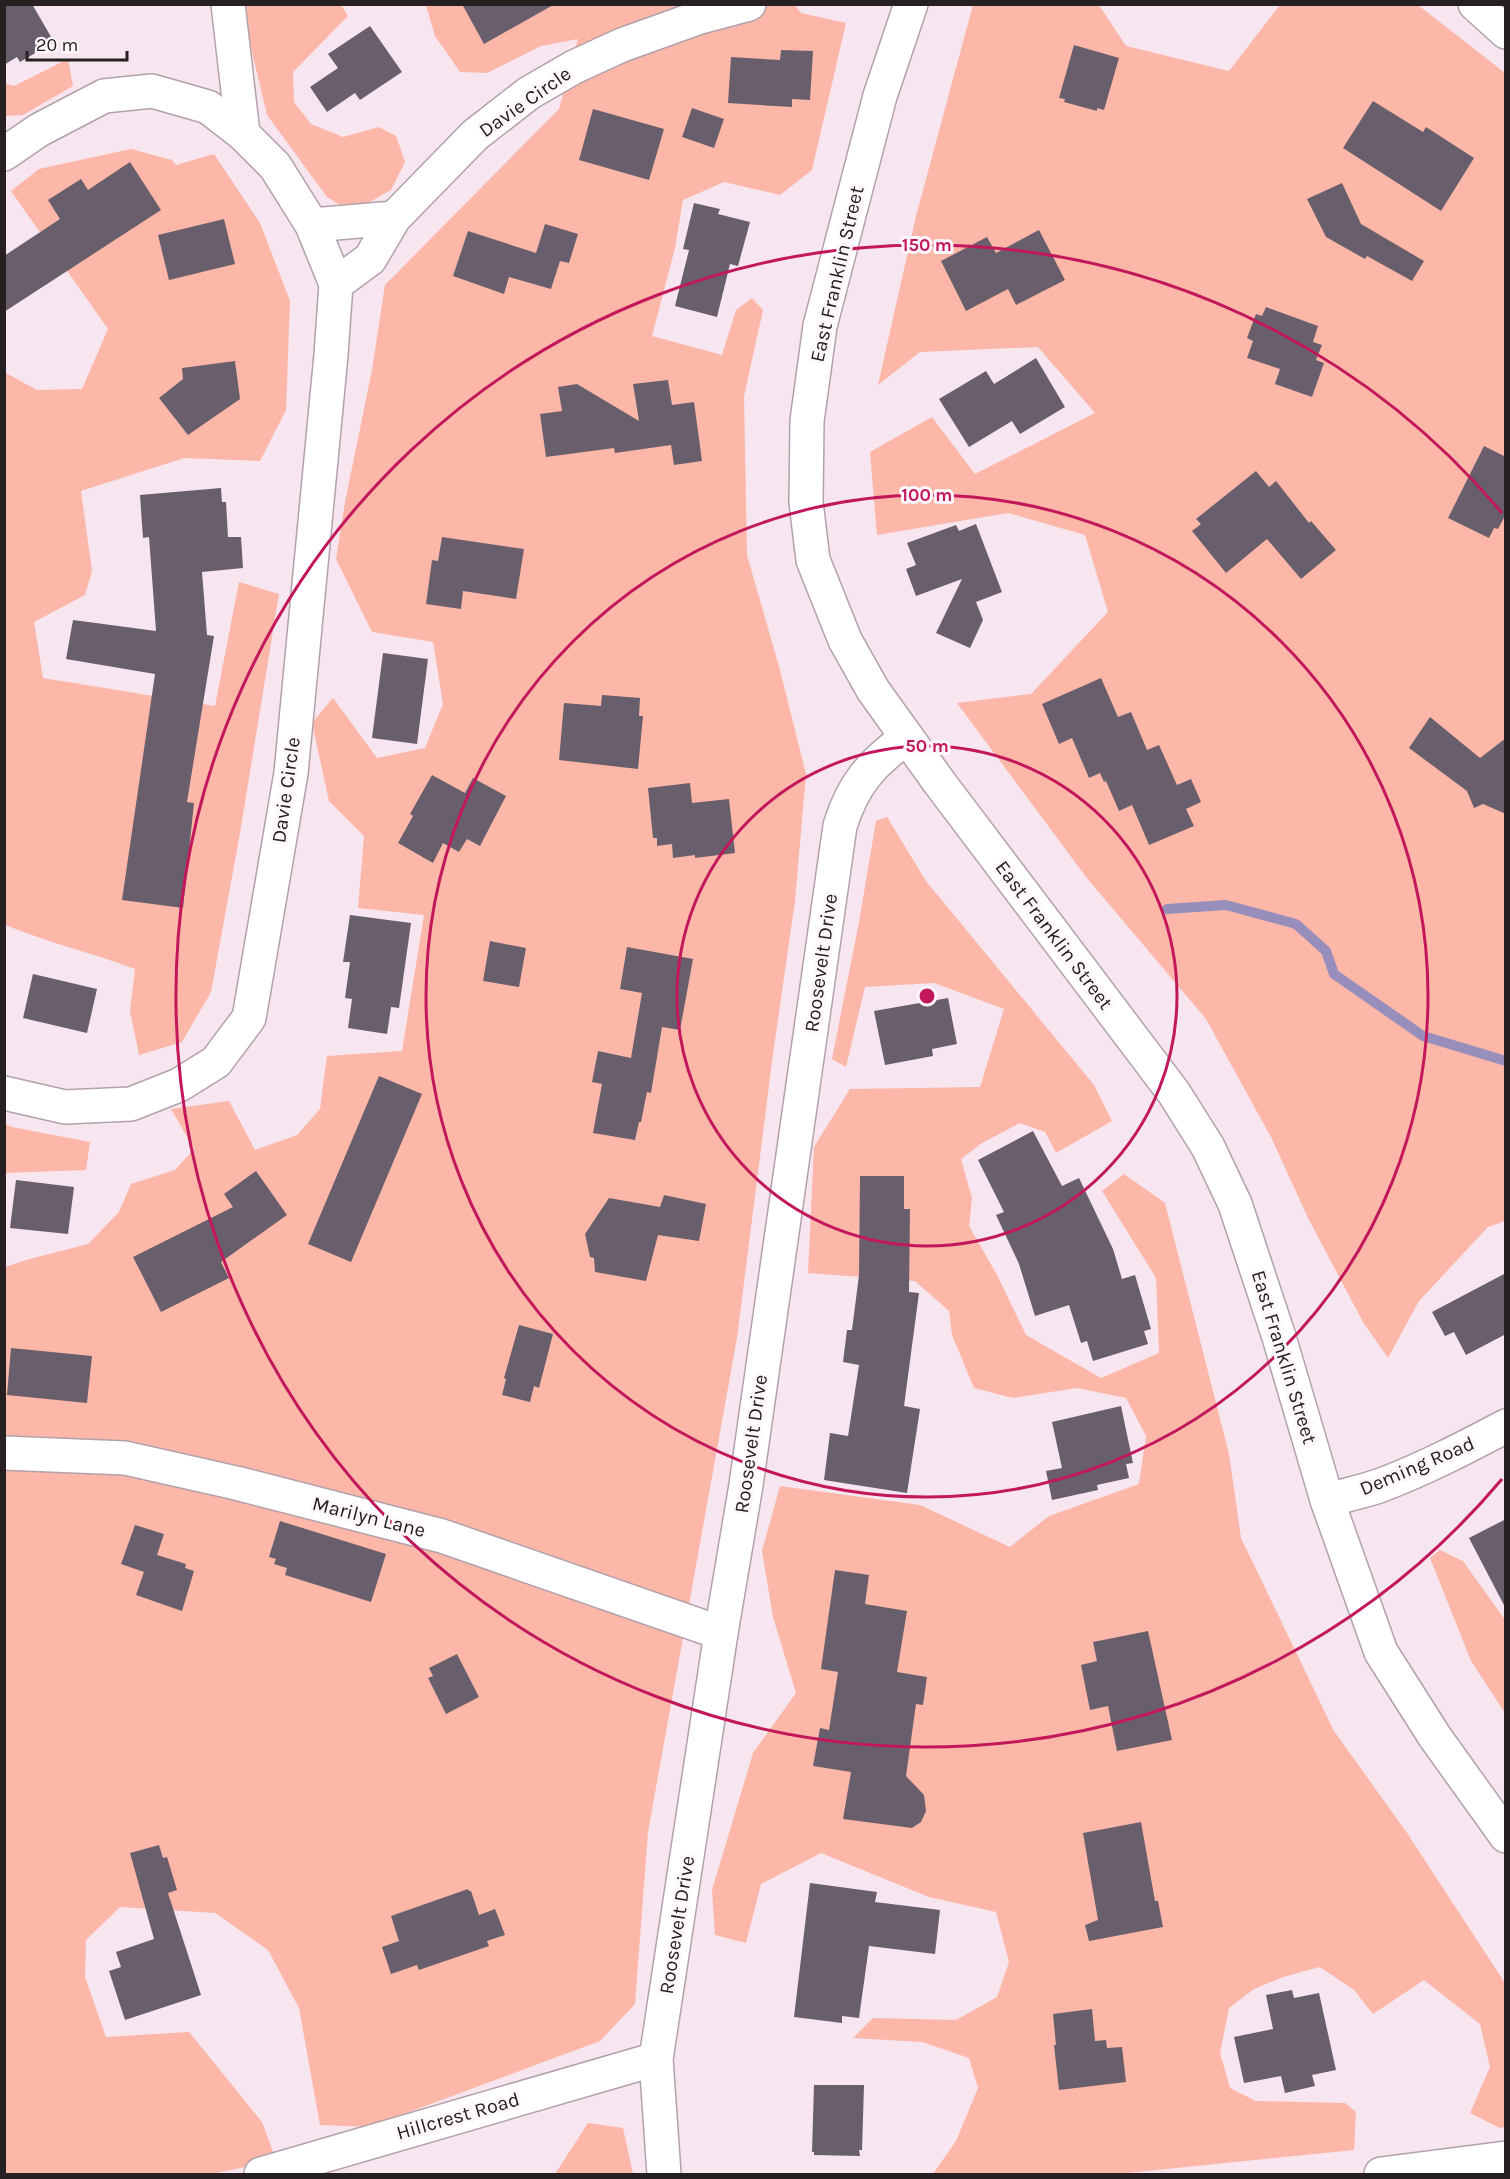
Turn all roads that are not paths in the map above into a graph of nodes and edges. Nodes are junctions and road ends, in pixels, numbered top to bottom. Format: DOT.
graph roads {
  1 [pos="228,4"];
  2 [pos="750,4"];
  3 [pos="911,4"];
  4 [pos="1484,5"];
  5 [pos="1506,32"];
  6 [pos="243,134"];
  7 [pos="4,154"];
  8 [pos="394,218"];
  9 [pos="312,225"];
  10 [pos="336,284"];
  11 [pos="906,738"];
  12 [pos="4,1093"];
  13 [pos="1506,1426"];
  14 [pos="4,1453"];
  15 [pos="1327,1500"];
  16 [pos="721,1633"];
  17 [pos="1506,1836"];
  18 [pos="656,2059"];
  19 [pos="1506,2158"];
  20 [pos="261,2175"];
  21 [pos="664,2175"];
  22 [pos="1381,2175"];
  1 -- 6 [label="street"];
  2 -- 8 [label="street, Davie Circle"];
  3 -- 11 [label="street, East Franklin Street"];
  4 -- 5 [label="street"];
  6 -- 7 [label="street, Davie Circle"];
  6 -- 9 [label="street, Davie Circle"];
  8 -- 9 [label="street"];
  8 -- 10 [label="street, Davie Circle"];
  9 -- 10 [label="street, Davie Circle"];
  10 -- 12 [label="street, Davie Circle"];
  11 -- 15 [label="street, East Franklin Street"];
  11 -- 16 [label="street, Roosevelt Drive"];
  13 -- 15 [label="street, Deming Road"];
  14 -- 16 [label="street, Marilyn Lane"];
  15 -- 17 [label="street, East Franklin Street"];
  16 -- 18 [label="street, Roosevelt Drive"];
  18 -- 20 [label="street, Hillcrest Road"];
  18 -- 21 [label="street, Roosevelt Drive"];
  19 -- 22 [label="street"];
}
